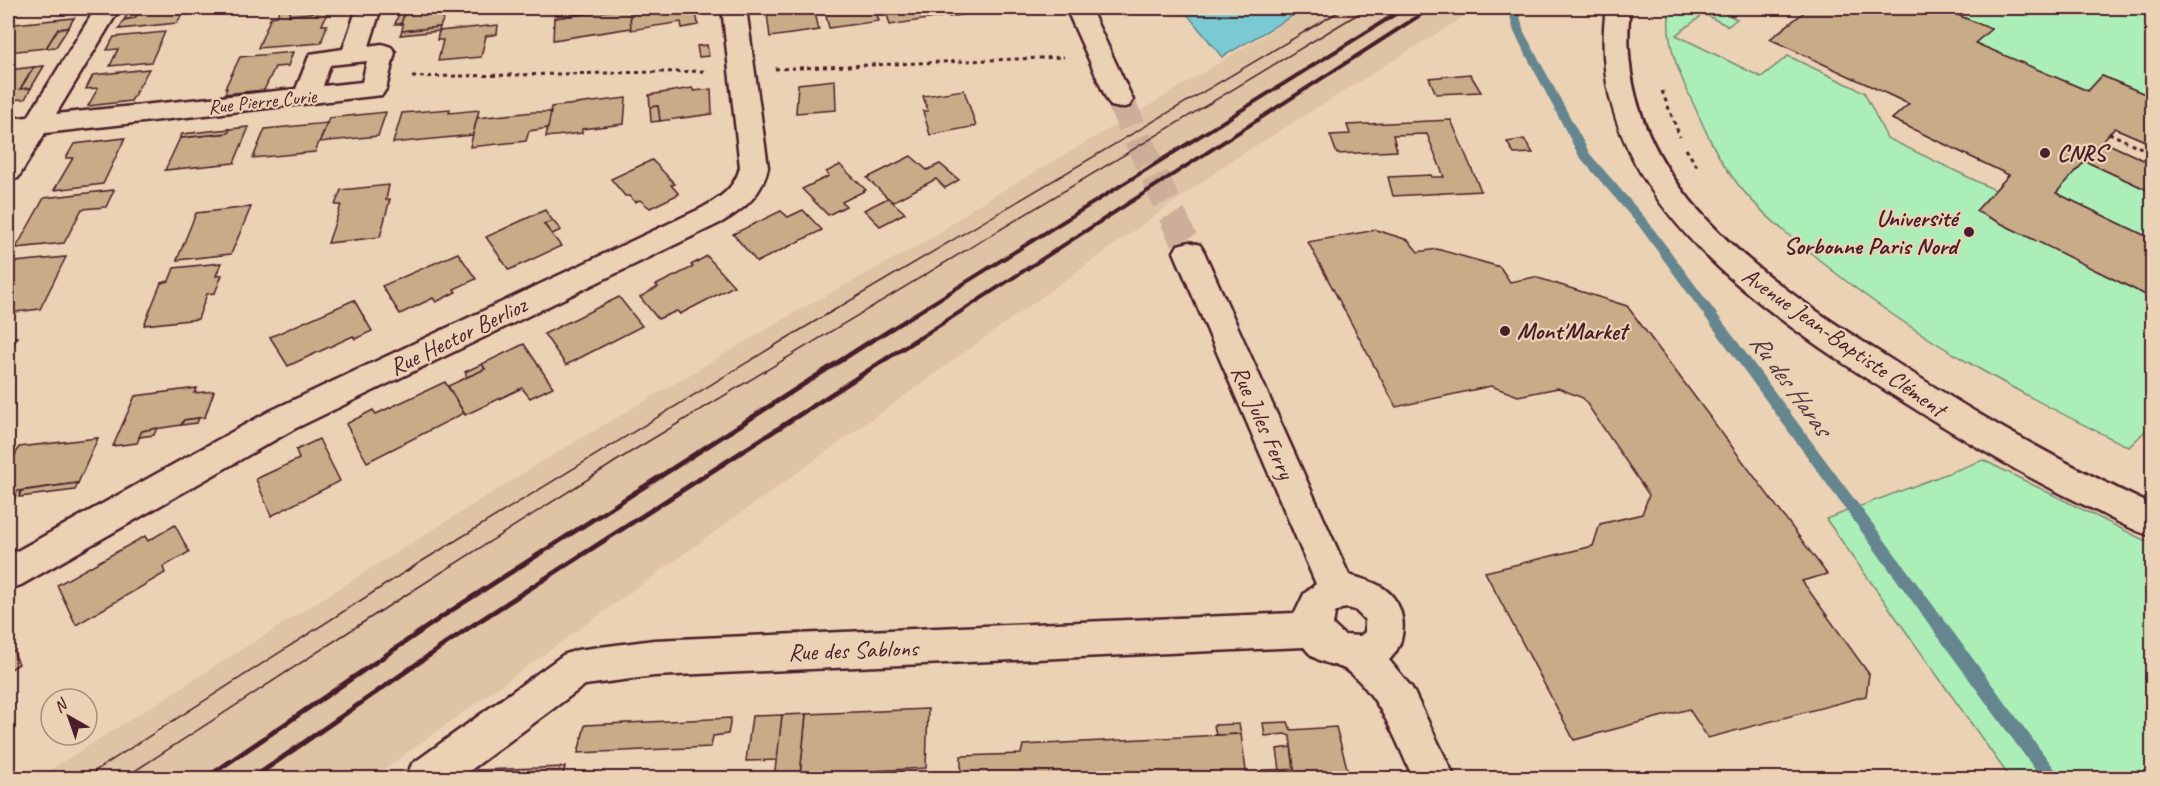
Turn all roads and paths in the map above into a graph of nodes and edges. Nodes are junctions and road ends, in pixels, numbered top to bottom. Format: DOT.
graph roads {
  1 [pos="108,8"];
  2 [pos="369,8"];
  3 [pos="734,8"];
  4 [pos="1078,8"];
  5 [pos="1618,8"];
  6 [pos="353,55"];
  7 [pos="1662,90"];
  8 [pos="307,95"];
  9 [pos="1120,100"];
  10 [pos="35,127"];
  11 [pos="8,128"];
  12 [pos="2109,134"];
  13 [pos="2152,153"];
  14 [pos="8,171"];
  15 [pos="1703,175"];
  16 [pos="1189,252"];
  17 [pos="2152,521"];
  18 [pos="8,574"];
  19 [pos="1338,592"];
  20 [pos="1316,629"];
  21 [pos="1361,655"];
  22 [pos="426,778"];
  23 [pos="1434,778"];
  1 -- 10 [label="street"];
  2 -- 6 [label="street"];
  3 -- 18 [label="street, Rue Hector Berlioz"];
  4 -- 9 [label="street"];
  5 -- 17 [label="street, Avenue Jean-Baptiste Clément"];
  6 -- 8 [label="street"];
  6 -- 8 [label="street, Rue Pierre Curie"];
  7 -- 15 [label="path"];
  8 -- 10 [label="street, Rue Pierre Curie"];
  10 -- 11 [label="street"];
  10 -- 14 [label="street"];
  12 -- 13 [label="path"];
  16 -- 19 [label="street, Rue Jules Ferry"];
  19 -- 20 [label="street"];
  19 -- 21 [label="street"];
  20 -- 21 [label="street"];
  20 -- 22 [label="street, Rue des Sablons"];
  21 -- 23 [label="street"];
}
